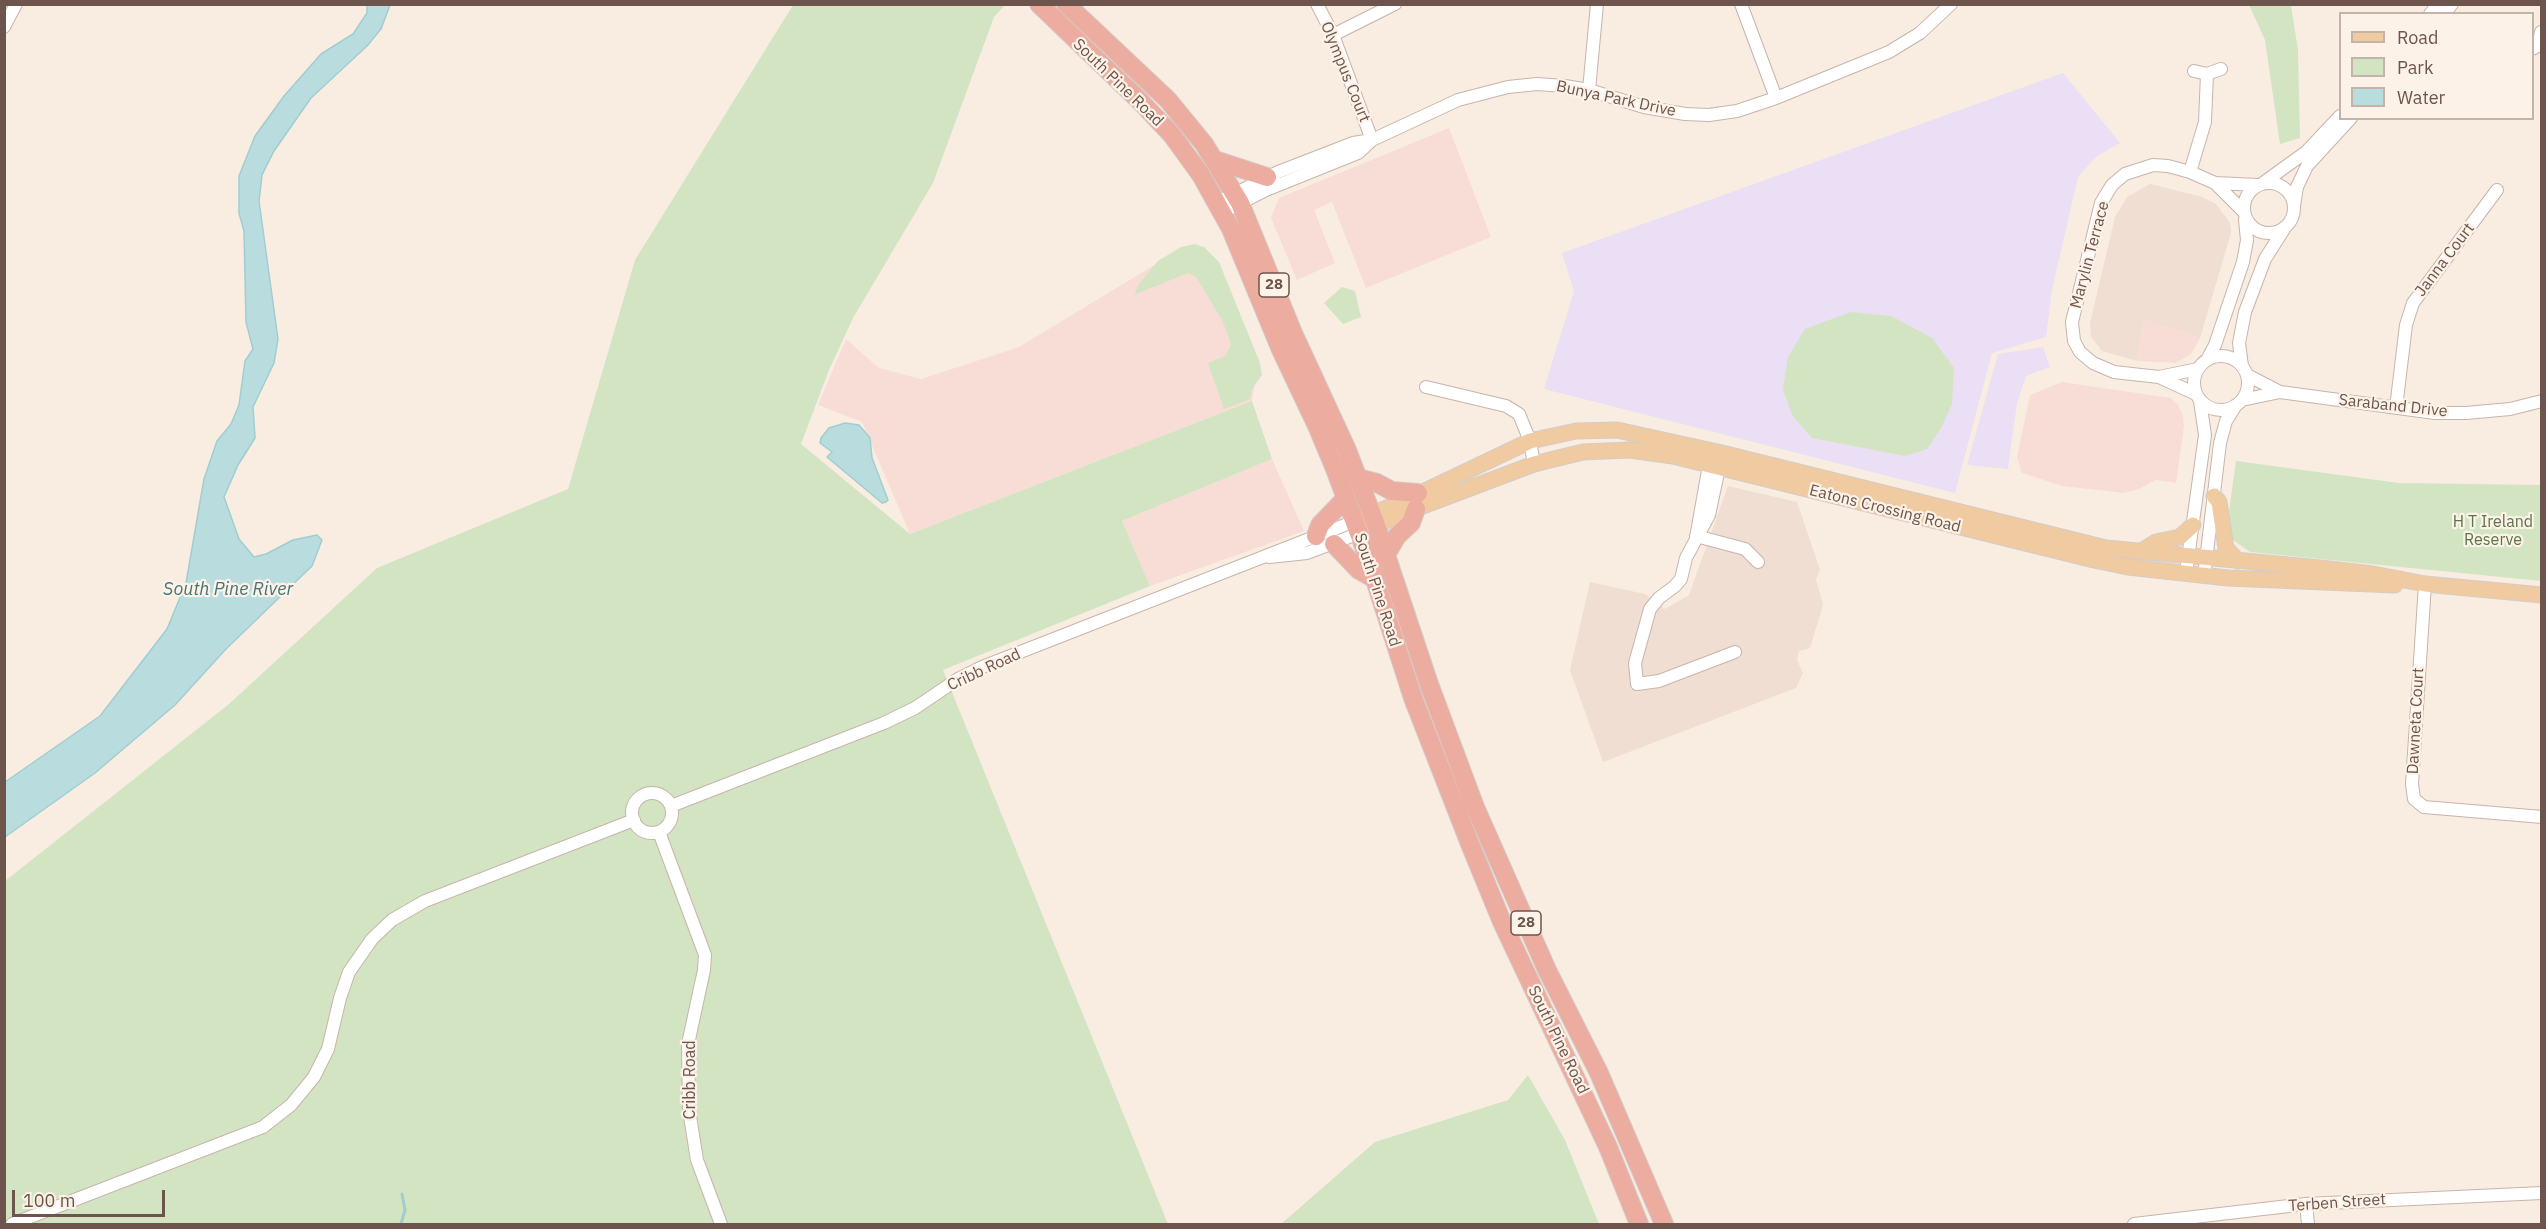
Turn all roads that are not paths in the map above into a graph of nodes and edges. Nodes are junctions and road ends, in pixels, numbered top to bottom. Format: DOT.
graph roads {
  1 [pos="16,4"];
  2 [pos="1039,4"];
  3 [pos="1066,4"];
  4 [pos="1317,4"];
  5 [pos="1395,4"];
  6 [pos="1597,4"];
  7 [pos="1741,4"];
  8 [pos="1951,4"];
  9 [pos="4,27"];
  10 [pos="2541,32"];
  11 [pos="1333,35"];
  12 [pos="2537,48"];
  13 [pos="2220,69"];
  14 [pos="1589,90"];
  15 [pos="1776,98"];
  16 [pos="2339,117"];
  17 [pos="2349,120"];
  18 [pos="1372,140"];
  19 [pos="1215,160"];
  20 [pos="2190,172"];
  21 [pos="1267,177"];
  22 [pos="2216,183"];
  23 [pos="2260,184"];
  24 [pos="2498,190"];
  25 [pos="1237,198"];
  26 [pos="2294,206"];
  27 [pos="1220,207"];
  28 [pos="2244,214"];
  29 [pos="2287,226"];
  30 [pos="2202,365"];
  31 [pos="2244,371"];
  32 [pos="2159,377"];
  33 [pos="1426,387"];
  34 [pos="2280,392"];
  35 [pos="2198,397"];
  36 [pos="2541,401"];
  37 [pos="2239,402"];
  38 [pos="2396,408"];
  39 [pos="1530,441"];
  40 [pos="1534,464"];
  41 [pos="1714,466"];
  42 [pos="1358,478"];
  43 [pos="2214,496"];
  44 [pos="1346,498"];
  45 [pos="1417,501"];
  46 [pos="1374,520"];
  47 [pos="2193,525"];
  48 [pos="1357,527"];
  49 [pos="1316,536"];
  50 [pos="1696,536"];
  51 [pos="1334,544"];
  52 [pos="2140,552"];
  53 [pos="1387,553"];
  54 [pos="2189,556"];
  55 [pos="1268,557"];
  56 [pos="2205,558"];
  57 [pos="2238,561"];
  58 [pos="1758,562"];
  59 [pos="2185,575"];
  60 [pos="2204,577"];
  61 [pos="1375,579"];
  62 [pos="2425,585"];
  63 [pos="2541,594"];
  64 [pos="1735,652"];
  65 [pos="671,806"];
  66 [pos="2541,817"];
  67 [pos="634,820"];
  68 [pos="659,832"];
  69 [pos="2541,1193"];
  70 [pos="2306,1204"];
  71 [pos="12,1224"];
  72 [pos="721,1224"];
  73 [pos="1639,1224"];
  74 [pos="1664,1224"];
  75 [pos="2134,1224"];
  76 [pos="2308,1224"];
  1 -- 9 [label="street"];
  2 -- 27 [label="highway, South Pine Road / 28"];
  3 -- 19 [label="highway, South Pine Road / 28"];
  4 -- 11 [label="street, Olympus Court"];
  5 -- 11 [label="street"];
  6 -- 14 [label="street"];
  7 -- 15 [label="street"];
  8 -- 15 [label="street, Bunya Park Drive"];
  10 -- 12 [label="street"];
  11 -- 18 [label="street, Olympus Court"];
  13 -- 20 [label="street"];
  14 -- 15 [label="street, Bunya Park Drive"];
  14 -- 18 [label="street, Bunya Park Drive"];
  16 -- 23 [label="street"];
  17 -- 26 [label="street"];
  18 -- 21 [label="street, Bunya Park Drive"];
  18 -- 25 [label="street, Bunya Park Drive"];
  19 -- 21 [label="highway"];
  19 -- 25 [label="highway, South Pine Road / 28"];
  20 -- 22 [label="street, Marylin Terrace"];
  20 -- 32 [label="street, Marylin Terrace"];
  21 -- 25 [label="street, Bunya Park Drive"];
  22 -- 23 [label="street, Marylin Terrace"];
  22 -- 28 [label="street, Marylin Terrace"];
  23 -- 26 [label="street"];
  23 -- 28 [label="street"];
  24 -- 38 [label="street, Janna Court"];
  25 -- 27 [label="street, Bunya Park Drive"];
  25 -- 42 [label="highway, South Pine Road / 28"];
  26 -- 29 [label="street"];
  27 -- 44 [label="highway, South Pine Road / 28"];
  28 -- 29 [label="street"];
  28 -- 30 [label="street"];
  29 -- 31 [label="street"];
  30 -- 31 [label="street"];
  30 -- 32 [label="street, Marylin Terrace"];
  30 -- 35 [label="street"];
  31 -- 34 [label="street, Saraband Drive"];
  31 -- 37 [label="street"];
  32 -- 35 [label="street, Marylin Terrace"];
  33 -- 39 [label="street"];
  34 -- 37 [label="street, Saraband Drive"];
  34 -- 38 [label="street, Saraband Drive"];
  35 -- 37 [label="street"];
  35 -- 47 [label="street"];
  36 -- 38 [label="street, Saraband Drive"];
  37 -- 43 [label="street"];
  39 -- 40 [label="street"];
  39 -- 45 [label="main road, Eatons Crossing Road"];
  39 -- 52 [label="main road, Eatons Crossing Road"];
  40 -- 41 [label="main road, Eatons Crossing Road"];
  40 -- 45 [label="main road, Eatons Crossing Road"];
  41 -- 50 [label="street"];
  41 -- 59 [label="main road, Eatons Crossing Road"];
  42 -- 45 [label="highway"];
  42 -- 46 [label="highway, South Pine Road / 28"];
  43 -- 56 [label="street"];
  43 -- 57 [label="main road"];
  44 -- 48 [label="highway, South Pine Road / 28"];
  44 -- 49 [label="highway"];
  45 -- 46 [label="main road, Eatons Crossing Road"];
  45 -- 53 [label="highway"];
  46 -- 48 [label="main road, Cribb Road"];
  46 -- 53 [label="highway, South Pine Road / 28"];
  47 -- 52 [label="main road"];
  47 -- 54 [label="street"];
  48 -- 49 [label="street, Cribb Road"];
  48 -- 51 [label="street, Cribb Road"];
  48 -- 61 [label="highway, South Pine Road / 28"];
  49 -- 55 [label="street, Cribb Road"];
  50 -- 58 [label="street"];
  50 -- 64 [label="street"];
  51 -- 55 [label="street, Cribb Road"];
  51 -- 61 [label="highway"];
  52 -- 54 [label="main road, Eatons Crossing Road"];
  53 -- 74 [label="highway, South Pine Road / 28"];
  54 -- 56 [label="main road, Eatons Crossing Road"];
  54 -- 59 [label="street"];
  55 -- 65 [label="street, Cribb Road"];
  56 -- 57 [label="main road, Eatons Crossing Road"];
  56 -- 60 [label="street"];
  57 -- 62 [label="main road, Eatons Crossing Road"];
  59 -- 60 [label="main road, Eatons Crossing Road"];
  60 -- 62 [label="main road, Eatons Crossing Road"];
  61 -- 73 [label="highway, South Pine Road / 28"];
  62 -- 63 [label="main road, Eatons Crossing Road"];
  62 -- 66 [label="street, Dawneta Court"];
  65 -- 67 [label="street"];
  65 -- 68 [label="street"];
  67 -- 68 [label="street"];
  67 -- 71 [label="street"];
  68 -- 72 [label="street, Cribb Road"];
  69 -- 70 [label="street, Terben Street"];
  70 -- 75 [label="street, Terben Street"];
  70 -- 76 [label="street"];
}
